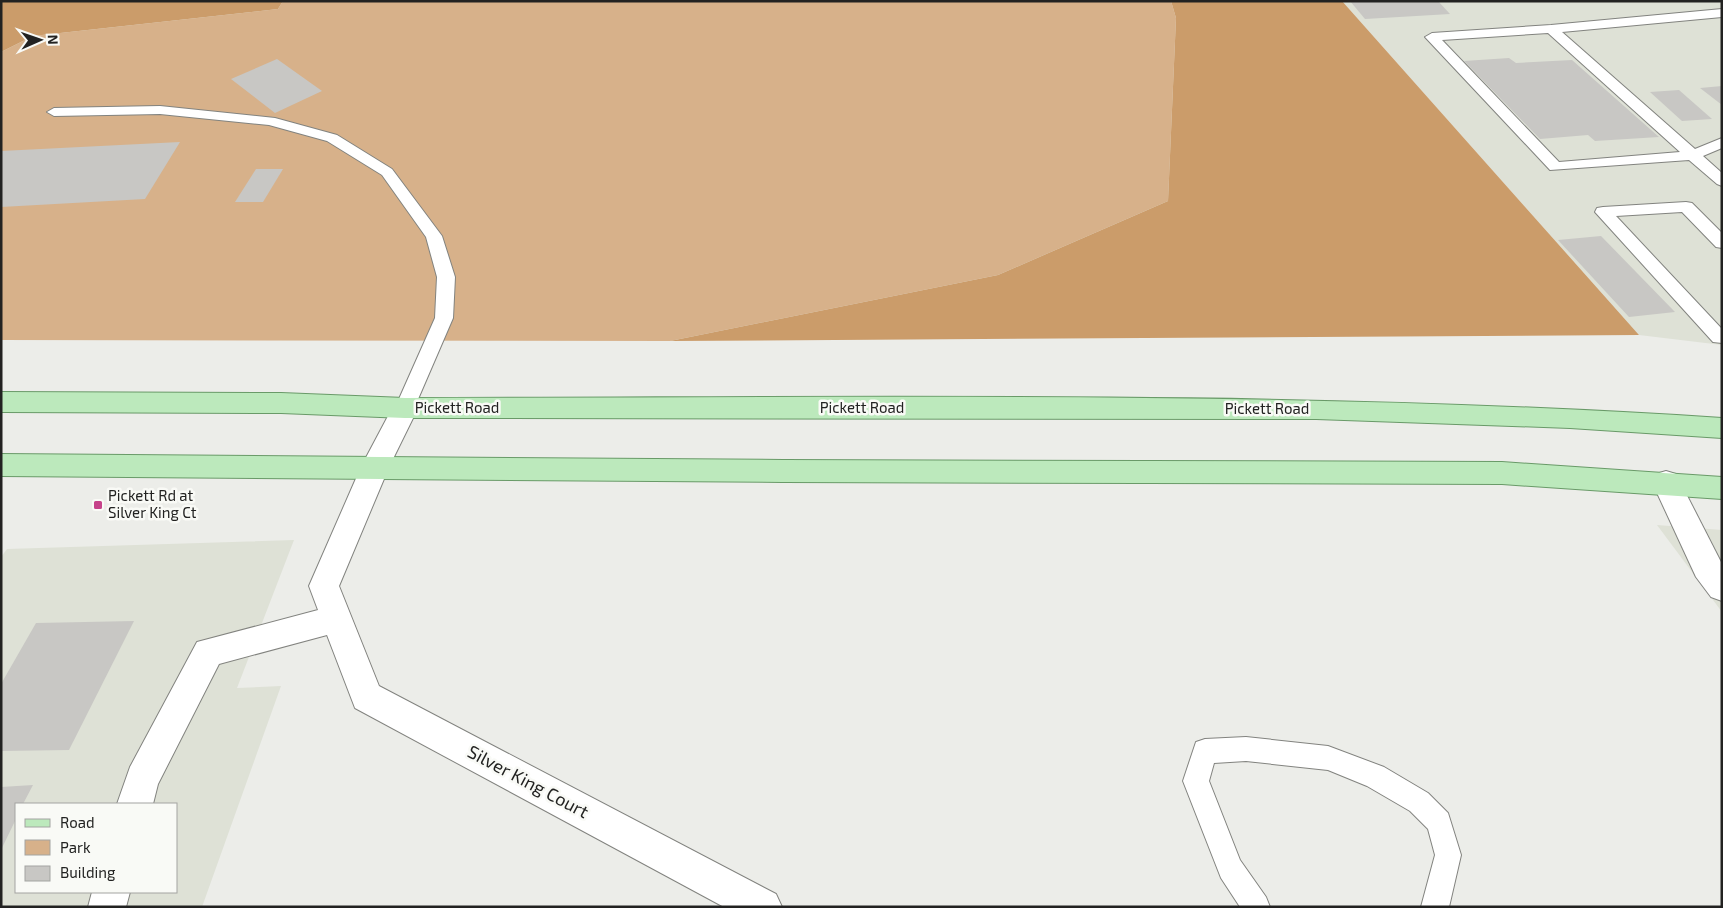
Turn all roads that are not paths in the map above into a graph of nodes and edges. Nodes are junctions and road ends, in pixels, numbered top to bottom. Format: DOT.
graph roads {
  1 [pos="1700,1"];
  2 [pos="1722,9"];
  3 [pos="1722,13"];
  4 [pos="1551,29"];
  5 [pos="54,112"];
  6 [pos="1722,142"];
  7 [pos="1693,155"];
  8 [pos="1722,181"];
  9 [pos="1722,243"];
  10 [pos="1722,337"];
  11 [pos="1,402"];
  12 [pos="405,408"];
  13 [pos="1722,428"];
  14 [pos="1,465"];
  15 [pos="375,467"];
  16 [pos="1666,482"];
  17 [pos="1722,488"];
  18 [pos="1722,588"];
  19 [pos="337,619"];
  20 [pos="135,803"];
  21 [pos="111,893"];
  22 [pos="107,907"];
  23 [pos="763,907"];
  24 [pos="1256,907"];
  25 [pos="1435,907"];
  1 -- 2 [label="lane"];
  3 -- 4 [label="lane"];
  4 -- 7 [label="lane"];
  4 -- 7 [label="lane"];
  5 -- 12 [label="lane"];
  6 -- 7 [label="lane"];
  7 -- 8 [label="lane"];
  9 -- 10 [label="lane"];
  11 -- 12 [label="main road, Pickett Road"];
  12 -- 13 [label="main road, Pickett Road"];
  12 -- 15 [label="street, Silver King Court"];
  14 -- 15 [label="main road"];
  15 -- 16 [label="main road"];
  15 -- 19 [label="street, Silver King Court"];
  16 -- 17 [label="main road"];
  16 -- 18 [label="street"];
  19 -- 20 [label="street"];
  19 -- 23 [label="street, Silver King Court"];
  21 -- 22 [label="street"];
  24 -- 25 [label="lane"];
}
